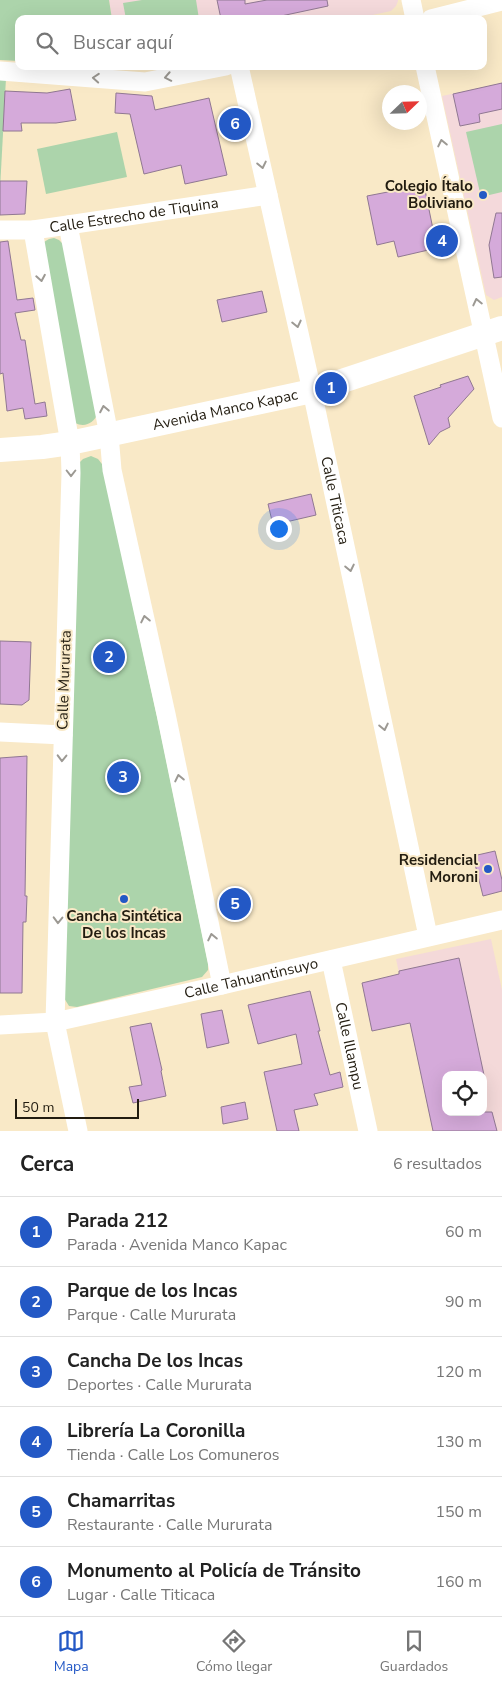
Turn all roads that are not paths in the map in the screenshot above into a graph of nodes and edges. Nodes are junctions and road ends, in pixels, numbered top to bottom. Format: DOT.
graph roads {
  1 [pos="411,0"];
  2 [pos="502,0"];
  3 [pos="414,15"];
  4 [pos="446,15"];
  5 [pos="206,70"];
  6 [pos="241,70"];
  7 [pos="426,70"];
  8 [pos="0,71"];
  9 [pos="268,195"];
  10 [pos="68,225"];
  11 [pos="0,230"];
  12 [pos="32,230"];
  13 [pos="493,332"];
  14 [pos="312,391"];
  15 [pos="502,418"];
  16 [pos="109,435"];
  17 [pos="70,443"];
  18 [pos="0,450"];
  19 [pos="0,732"];
  20 [pos="63,735"];
  21 [pos="502,920"];
  22 [pos="428,936"];
  23 [pos="331,960"];
  24 [pos="222,985"];
  25 [pos="55,1022"];
  26 [pos="0,1024"];
  27 [pos="78,1131"];
  28 [pos="368,1131"];
  1 -- 3 [label="street"];
  2 -- 4 [label="street"];
  5 -- 8 [label="street, one-way"];
  6 -- 9 [label="street, Calle Titicaca, one-way"];
  13 -- 7 [label="street, one-way"];
  9 -- 10 [label="street, Calle Estrecho de Tiquina"];
  9 -- 14 [label="street, Calle Titicaca, one-way"];
  10 -- 12 [label="street, Calle Estrecho de Tiquina"];
  16 -- 10 [label="street, one-way"];
  11 -- 12 [label="street, Calle Estrecho de Tiquina"];
  12 -- 17 [label="street, Calle Mururata, one-way"];
  13 -- 14 [label="street, Avenida Manco Kapac"];
  13 -- 15 [label="street"];
  14 -- 16 [label="street, Avenida Manco Kapac"];
  14 -- 22 [label="street, Calle Titicaca, one-way"];
  16 -- 17 [label="street, Avenida Manco Kapac"];
  24 -- 16 [label="street, one-way"];
  17 -- 18 [label="street, Avenida Manco Kapac"];
  17 -- 20 [label="street, Calle Mururata, one-way"];
  19 -- 20 [label="street"];
  20 -- 25 [label="street, Calle Mururata, one-way"];
  21 -- 22 [label="street, Calle Tahuantinsuyo"];
  22 -- 23 [label="street, Calle Tahuantinsuyo"];
  23 -- 24 [label="street, Calle Tahuantinsuyo"];
  23 -- 28 [label="street, Calle Illampu"];
  24 -- 25 [label="street, Calle Tahuantinsuyo"];
  25 -- 26 [label="street, Calle Tahuantinsuyo"];
  25 -- 27 [label="street, Calle Mururata"];
}
